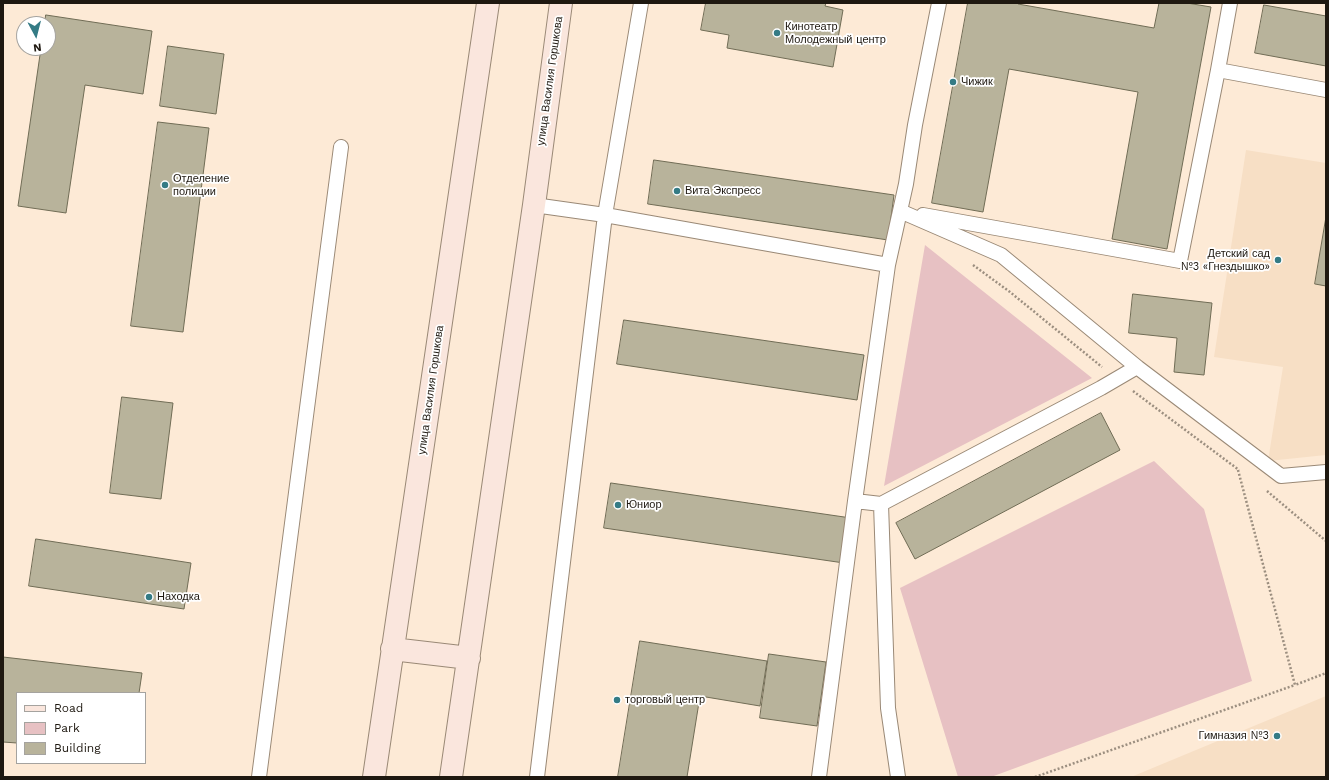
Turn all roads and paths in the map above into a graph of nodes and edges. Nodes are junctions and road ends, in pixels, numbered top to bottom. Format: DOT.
graph roads {
  1 [pos="488,3"];
  2 [pos="561,3"];
  3 [pos="641,3"];
  4 [pos="939,3"];
  5 [pos="1230,3"];
  6 [pos="1218,70"];
  7 [pos="1326,90"];
  8 [pos="341,147"];
  9 [pos="534,205"];
  10 [pos="900,211"];
  11 [pos="605,215"];
  12 [pos="967,261"];
  13 [pos="888,265"];
  14 [pos="1137,367"];
  15 [pos="1117,379"];
  16 [pos="1238,469"];
  17 [pos="1326,472"];
  18 [pos="1243,473"];
  19 [pos="1265,490"];
  20 [pos="855,501"];
  21 [pos="881,504"];
  22 [pos="1326,541"];
  23 [pos="392,649"];
  24 [pos="469,658"];
  25 [pos="1326,673"];
  26 [pos="1295,685"];
  27 [pos="259,777"];
  28 [pos="374,777"];
  29 [pos="451,777"];
  30 [pos="537,777"];
  31 [pos="819,777"];
  32 [pos="898,777"];
  33 [pos="1035,777"];
  1 -- 23 [label="main road, улица Василия Горшкова"];
  2 -- 9 [label="main road, улица Василия Горшкова"];
  3 -- 11 [label="lane"];
  4 -- 10 [label="lane"];
  5 -- 6 [label="lane"];
  6 -- 7 [label="lane"];
  6 -- 10 [label="lane"];
  8 -- 27 [label="lane"];
  9 -- 11 [label="lane"];
  9 -- 24 [label="main road, улица Василия Горшкова"];
  10 -- 13 [label="lane"];
  10 -- 14 [label="lane"];
  11 -- 13 [label="lane"];
  11 -- 30 [label="lane"];
  12 -- 15 [label="path"];
  13 -- 20 [label="lane"];
  14 -- 15 [label="lane"];
  14 -- 17 [label="lane"];
  15 -- 16 [label="path"];
  15 -- 21 [label="lane"];
  16 -- 18 [label="path"];
  16 -- 26 [label="path"];
  19 -- 22 [label="path"];
  20 -- 21 [label="lane"];
  20 -- 31 [label="lane"];
  21 -- 32 [label="lane"];
  23 -- 24 [label="main road"];
  23 -- 28 [label="main road, улица Василия Горшкова"];
  24 -- 29 [label="main road, улица Василия Горшкова"];
  25 -- 26 [label="path"];
  26 -- 33 [label="path"];
}
